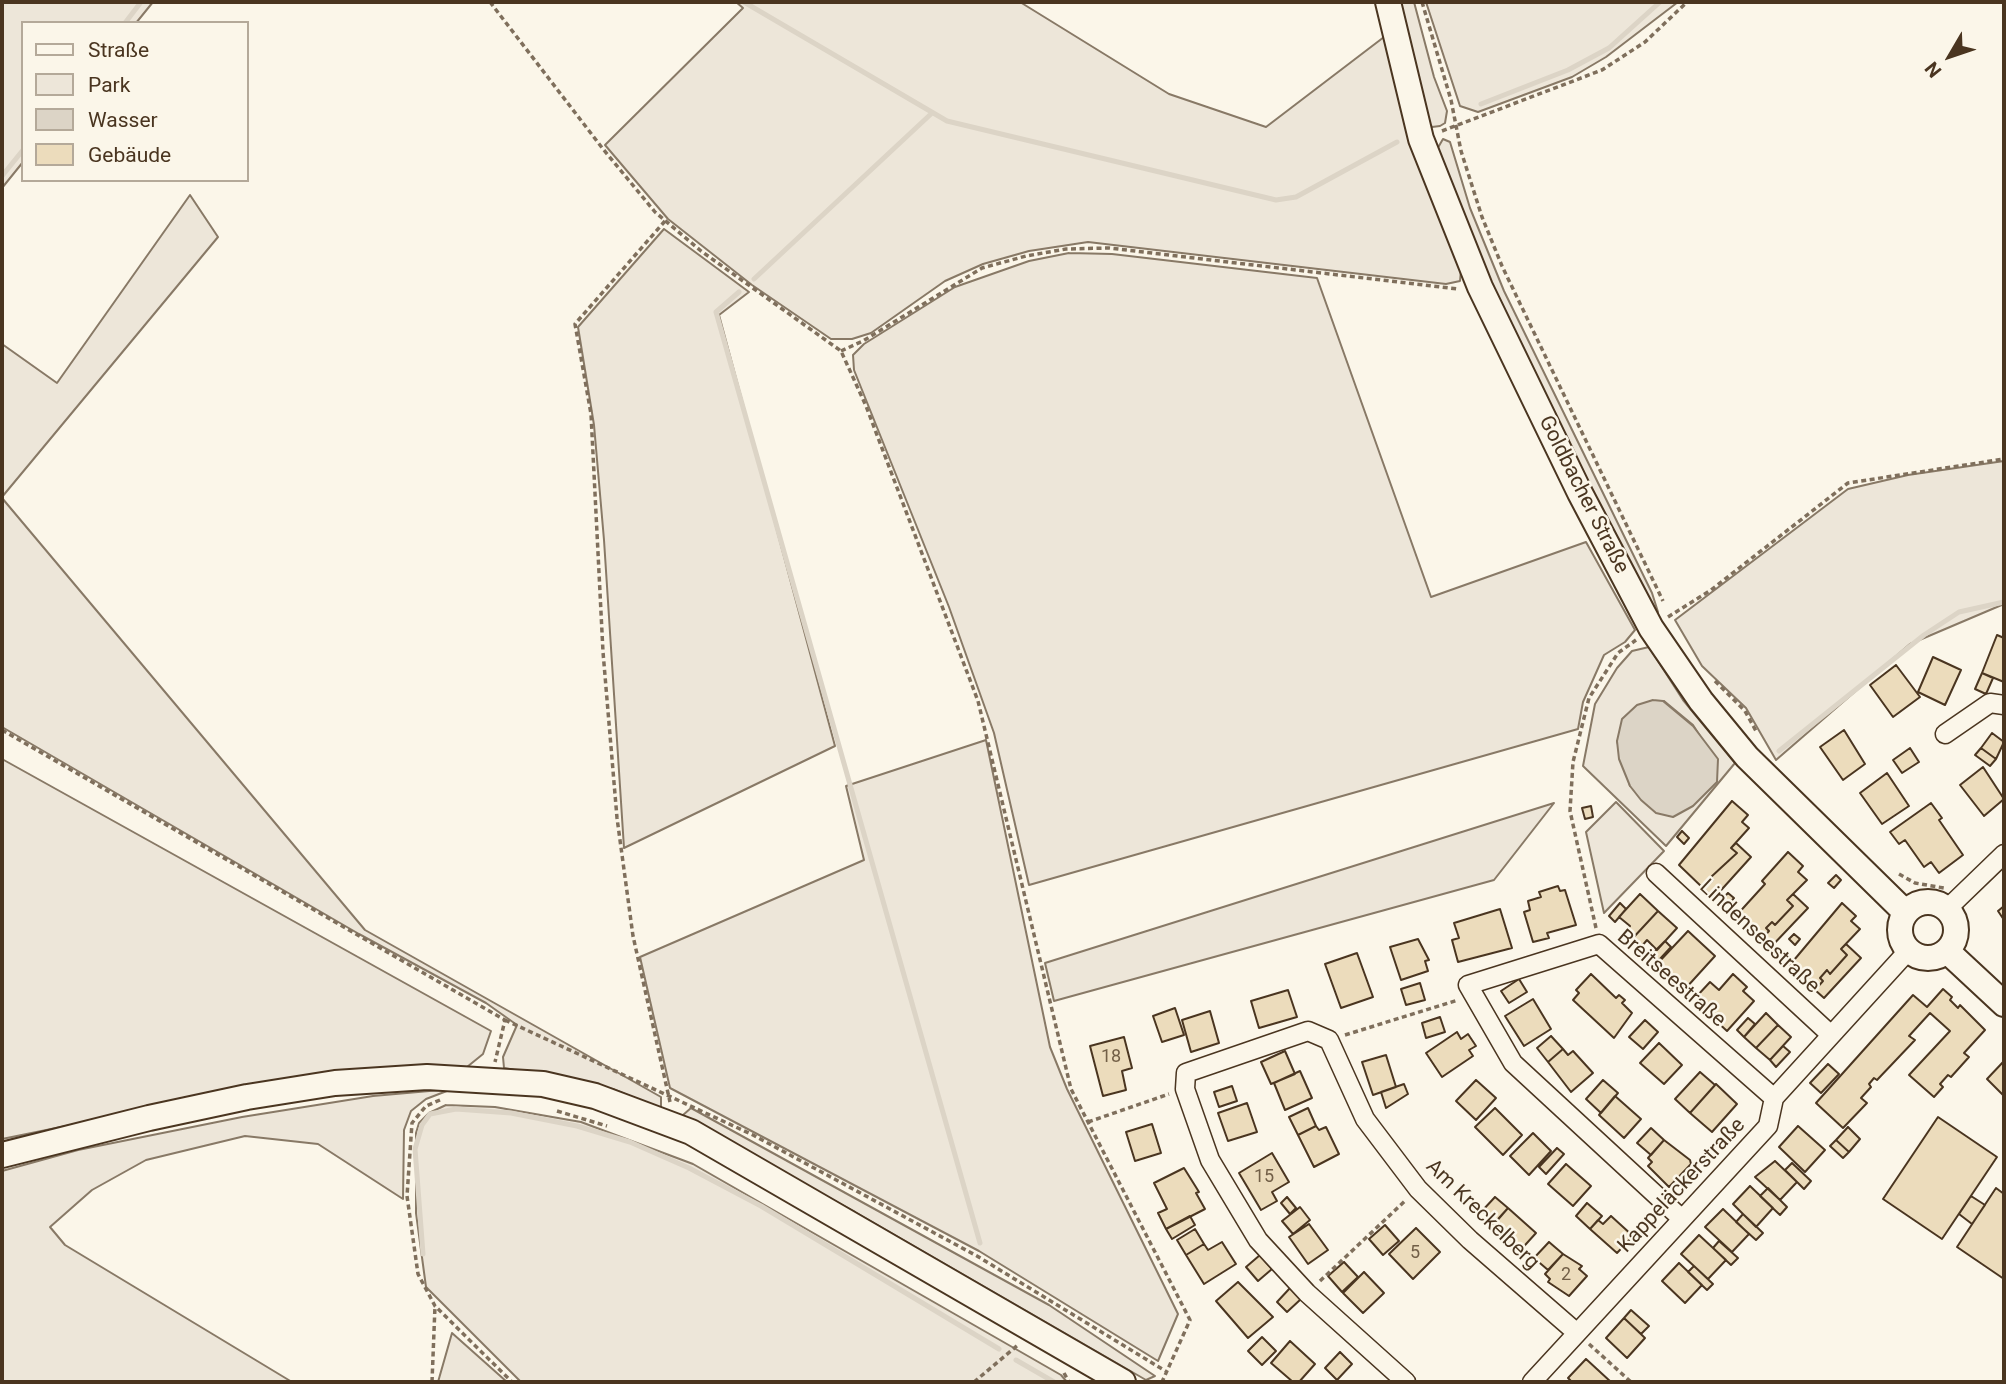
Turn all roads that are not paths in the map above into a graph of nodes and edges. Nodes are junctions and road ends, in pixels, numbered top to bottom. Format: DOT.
graph roads {
  1 [pos="1388,2"];
  2 [pos="2004,705"];
  3 [pos="1945,734"];
  4 [pos="2004,854"];
  5 [pos="1656,873"];
  6 [pos="1952,904"];
  7 [pos="1905,912"];
  8 [pos="1908,951"];
  9 [pos="1947,951"];
  10 [pos="2004,1003"];
  11 [pos="1831,1035"];
  12 [pos="1774,1098"];
  13 [pos="2,1155"];
  14 [pos="1682,1219"];
  15 [pos="1577,1333"];
  16 [pos="1123,1382"];
  17 [pos="1406,1382"];
  18 [pos="1532,1382"];
  1 -- 7 [label="street, Goldbacher Straße"];
  2 -- 3 [label="street"];
  4 -- 6 [label="street"];
  5 -- 11 [label="street, Lindenseestraße"];
  6 -- 7 [label="street"];
  6 -- 9 [label="street"];
  7 -- 8 [label="street"];
  8 -- 9 [label="street"];
  8 -- 11 [label="street, Kappeläckerstraße"];
  9 -- 10 [label="street"];
  11 -- 12 [label="street, Kappeläckerstraße"];
  12 -- 14 [label="street, Kappeläckerstraße"];
  12 -- 14 [label="street, Breitseestraße"];
  13 -- 16 [label="street"];
  14 -- 15 [label="street, Kappeläckerstraße"];
  15 -- 17 [label="street, Am Kreckelberg"];
  15 -- 18 [label="street, Kappeläckerstraße"];
}
